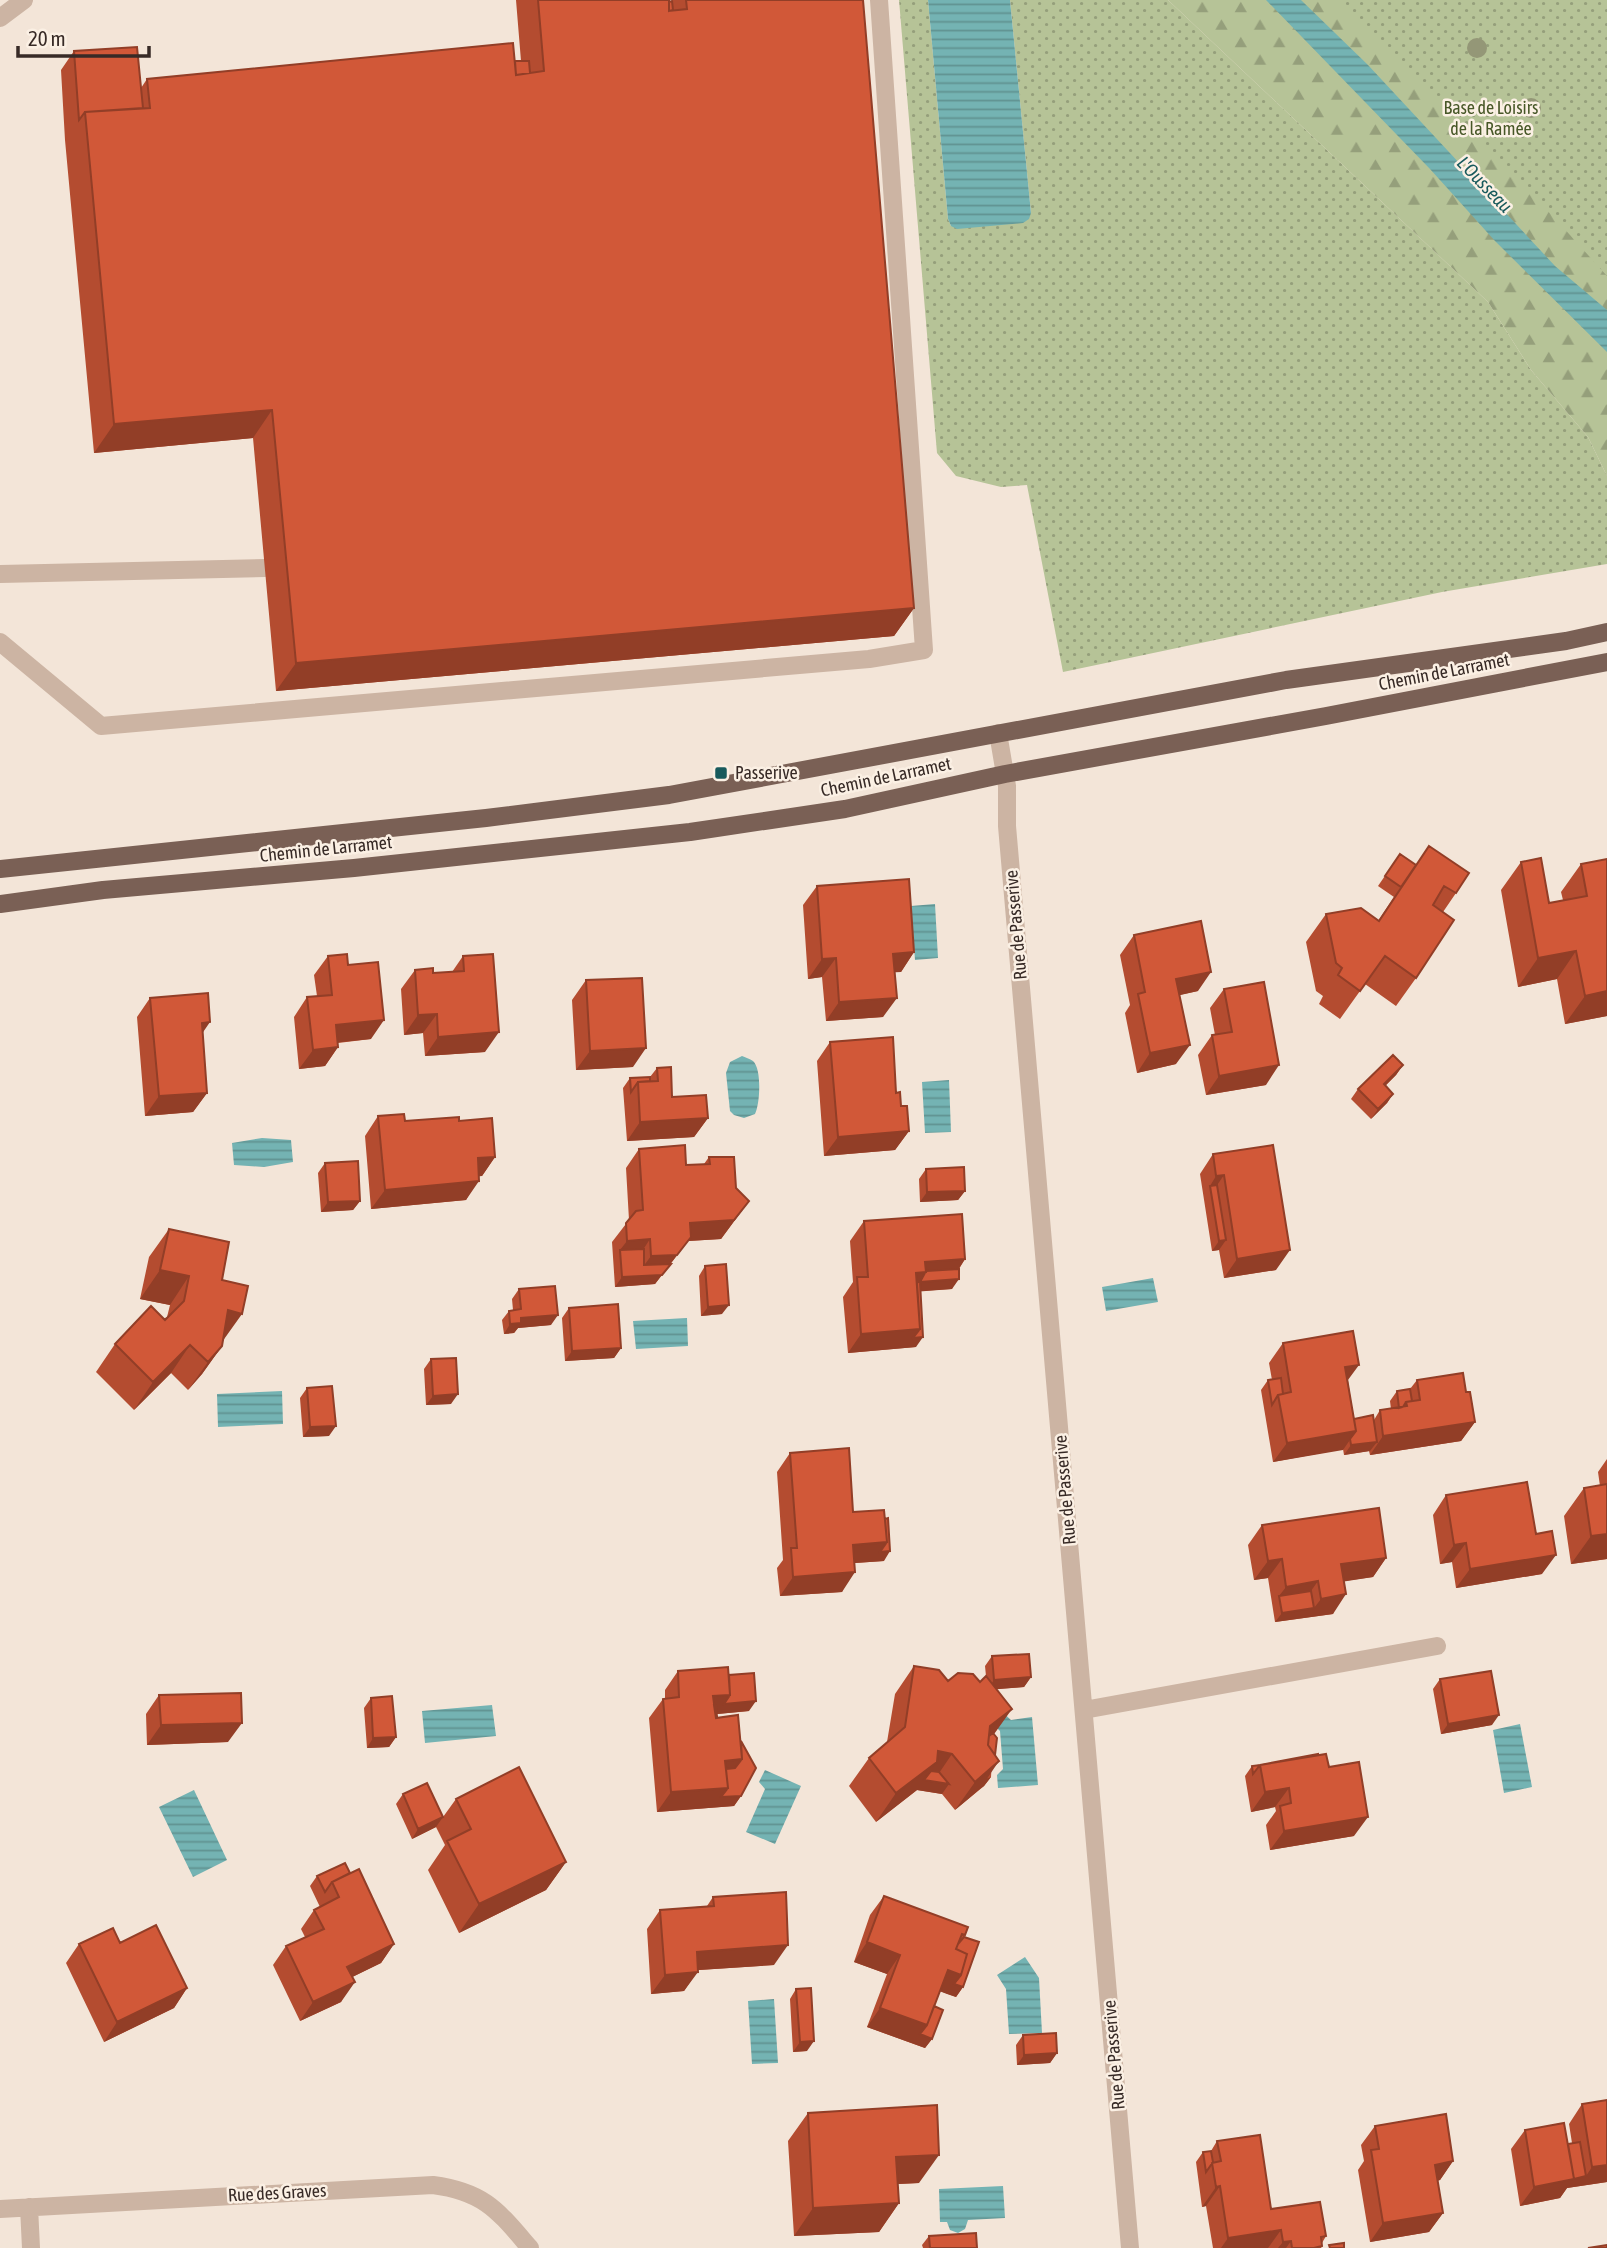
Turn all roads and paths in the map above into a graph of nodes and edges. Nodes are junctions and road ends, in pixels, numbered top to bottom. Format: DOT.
graph roads {
  1 [pos="24,0"];
  2 [pos="879,0"];
  3 [pos="0,18"];
  4 [pos="265,568"];
  5 [pos="0,574"];
  6 [pos="1607,632"];
  7 [pos="0,642"];
  8 [pos="1607,662"];
  9 [pos="998,733"];
  10 [pos="1005,774"];
  11 [pos="0,869"];
  12 [pos="0,904"];
  13 [pos="1437,1646"];
  14 [pos="1084,1710"];
  15 [pos="29,2207"];
  16 [pos="0,2209"];
  17 [pos="31,2248"];
  18 [pos="530,2248"];
  19 [pos="1130,2248"];
  1 -- 3 [label="street"];
  2 -- 7 [label="street"];
  4 -- 5 [label="street"];
  6 -- 9 [label="main road, Chemin de Larramet"];
  8 -- 10 [label="main road, Chemin de Larramet"];
  9 -- 10 [label="street, Rue de Passerive"];
  9 -- 11 [label="main road, Chemin de Larramet"];
  10 -- 12 [label="main road, Chemin de Larramet"];
  10 -- 14 [label="street, Rue de Passerive"];
  13 -- 14 [label="street"];
  14 -- 19 [label="street, Rue de Passerive"];
  15 -- 16 [label="street, Rue des Graves"];
  15 -- 17 [label="street"];
  15 -- 18 [label="street, Rue des Graves"];
}
